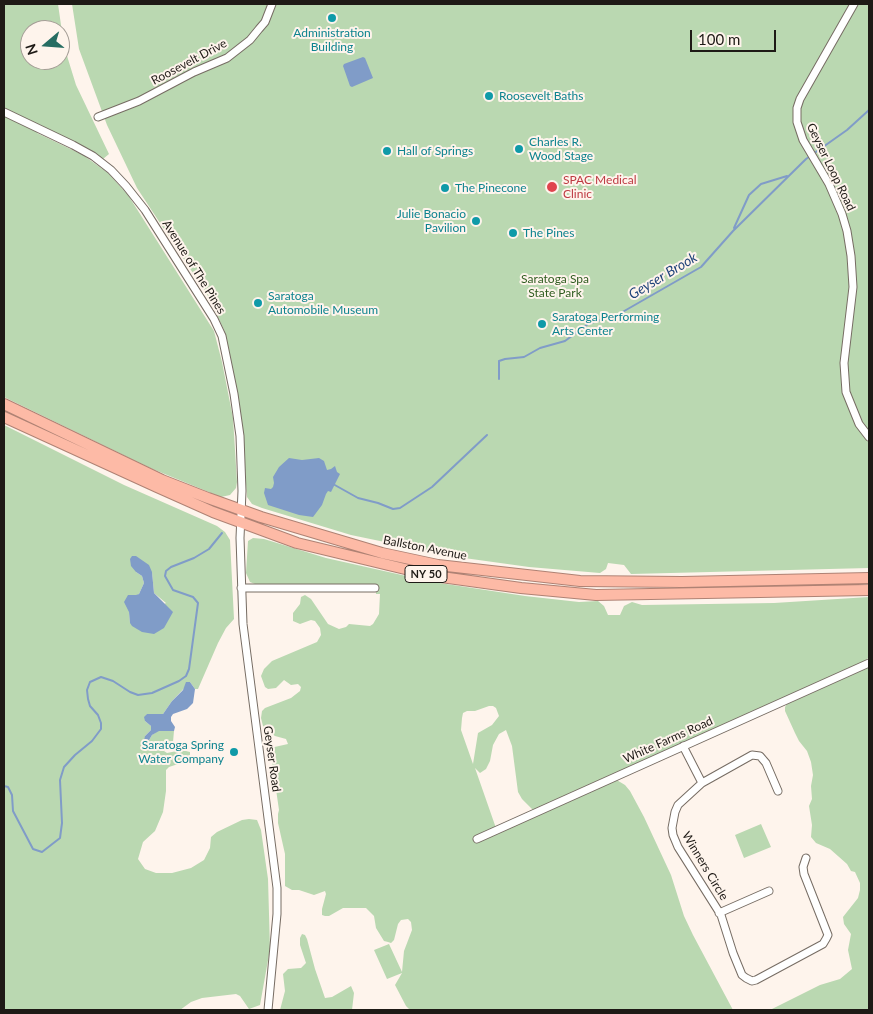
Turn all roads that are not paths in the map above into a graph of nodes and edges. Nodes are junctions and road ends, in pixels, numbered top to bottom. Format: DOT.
graph roads {
  1 [pos="272,4"];
  2 [pos="854,4"];
  3 [pos="4,112"];
  4 [pos="98,117"];
  5 [pos="4,404"];
  6 [pos="4,416"];
  7 [pos="869,437"];
  8 [pos="242,510"];
  9 [pos="241,522"];
  10 [pos="869,578"];
  11 [pos="241,588"];
  12 [pos="375,588"];
  13 [pos="869,590"];
  14 [pos="869,663"];
  15 [pos="684,746"];
  16 [pos="702,783"];
  17 [pos="778,791"];
  18 [pos="477,838"];
  19 [pos="806,858"];
  20 [pos="769,891"];
  21 [pos="719,913"];
  22 [pos="268,1010"];
  1 -- 4 [label="street, Roosevelt Drive"];
  2 -- 7 [label="street, Geyser Loop Road"];
  3 -- 8 [label="street, Avenue of The Pines"];
  5 -- 8 [label="highway, Ballston Avenue / NY 50"];
  6 -- 9 [label="highway, Ballston Avenue / NY 50"];
  8 -- 9 [label="street, Geyser Road"];
  8 -- 10 [label="highway, Ballston Avenue / NY 50"];
  9 -- 11 [label="street, Geyser Road"];
  9 -- 13 [label="highway, Ballston Avenue / NY 50"];
  11 -- 12 [label="street"];
  11 -- 22 [label="street, Geyser Road"];
  14 -- 15 [label="street, White Farms Road"];
  15 -- 16 [label="street"];
  15 -- 18 [label="street, White Farms Road"];
  16 -- 17 [label="street, Winners Circle"];
  16 -- 21 [label="street, Winners Circle"];
  19 -- 21 [label="street, Winners Circle"];
  20 -- 21 [label="street"];
}
